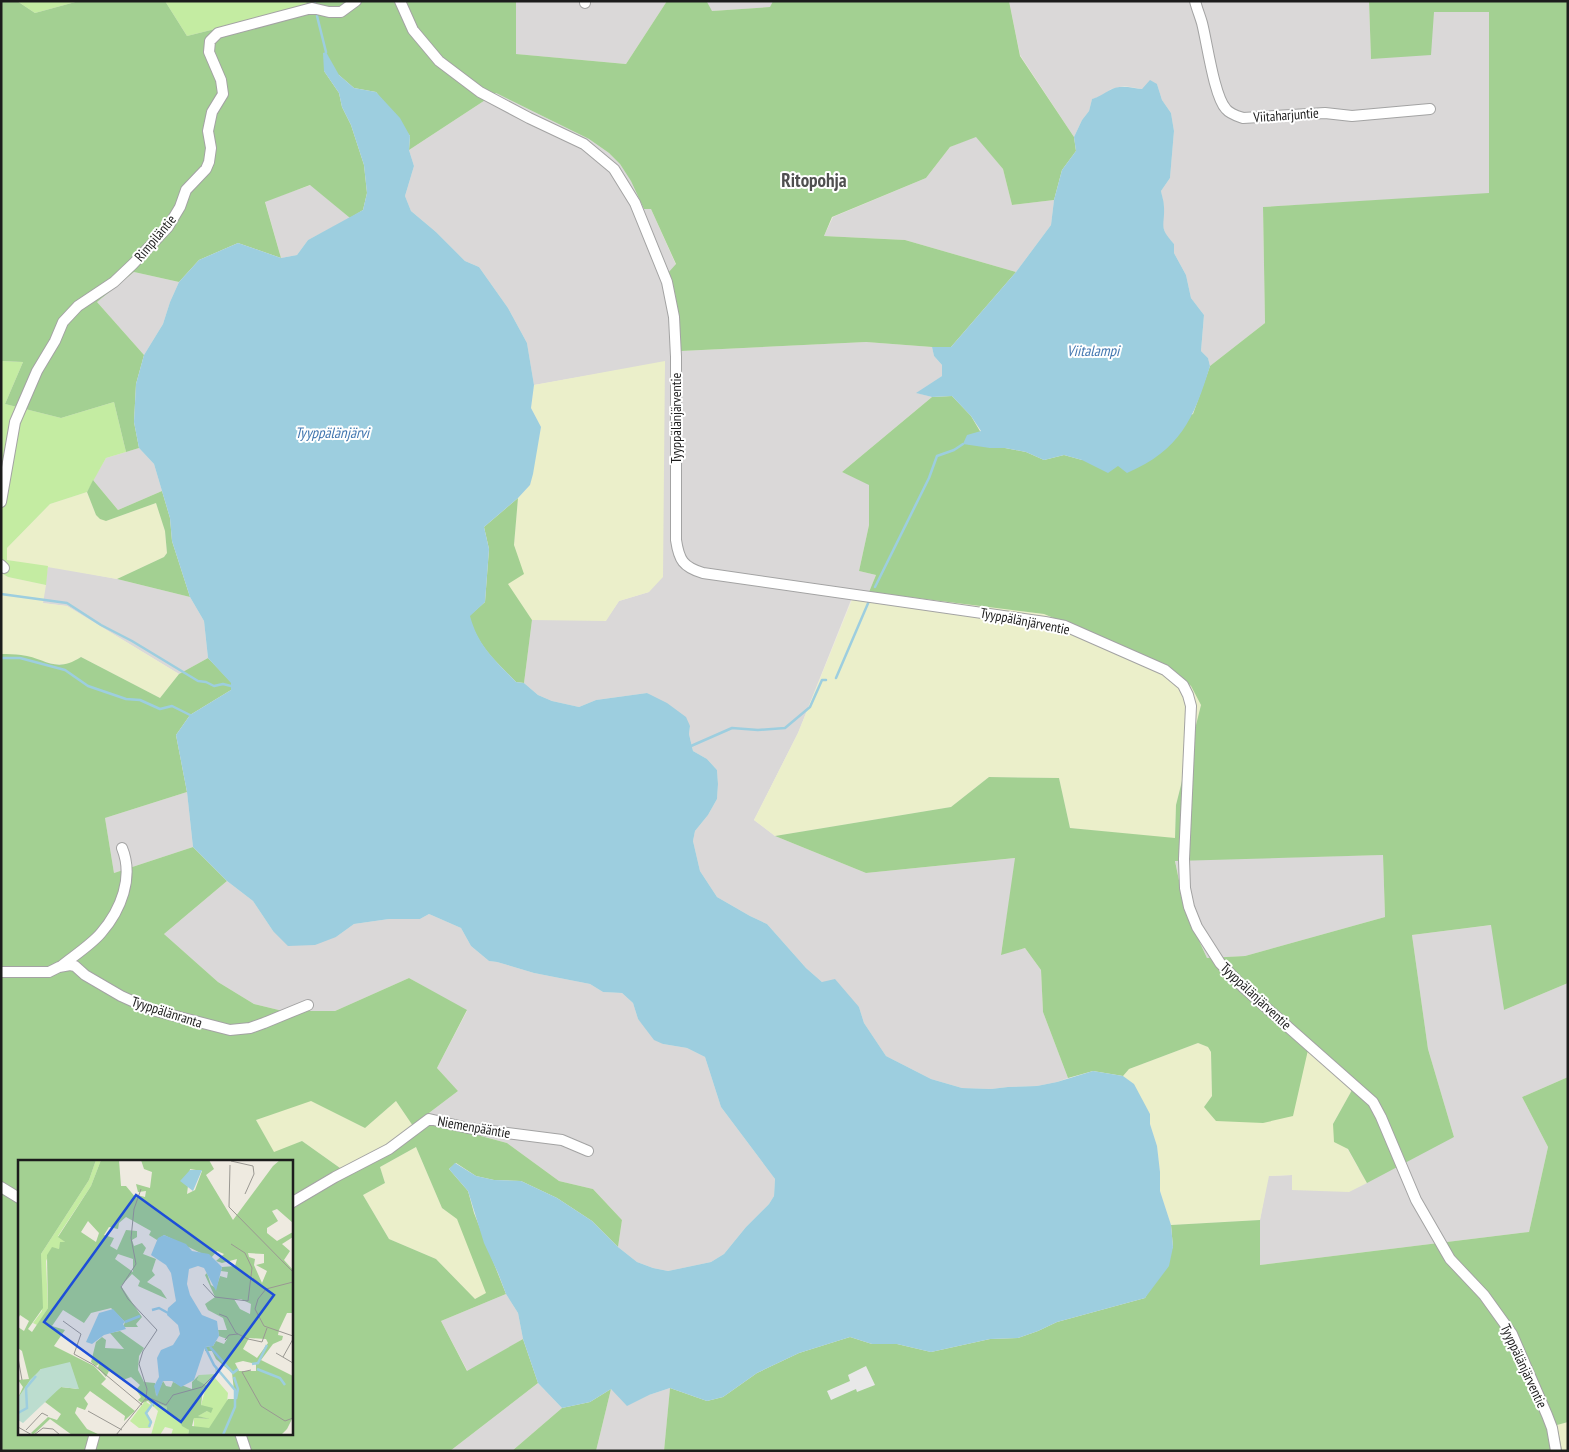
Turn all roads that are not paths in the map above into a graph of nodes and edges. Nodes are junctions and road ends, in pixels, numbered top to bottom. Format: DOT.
graph roads {
  1 [pos="356,1"];
  2 [pos="400,1"];
  3 [pos="1195,1"];
  4 [pos="1430,109"];
  5 [pos="1,502"];
  6 [pos="122,848"];
  7 [pos="59,967"];
  8 [pos="1,972"];
  9 [pos="308,1005"];
  10 [pos="588,1151"];
  11 [pos="1,1187"];
  12 [pos="18,1197"];
  13 [pos="292,1202"];
  14 [pos="95,1434"];
  15 [pos="240,1434"];
  16 [pos="91,1451"];
  17 [pos="246,1451"];
  18 [pos="1556,1451"];
  1 -- 5 [label="street, Rimpiläntie"];
  2 -- 18 [label="street, Tyyppälänjärventie"];
  3 -- 4 [label="street, Viitaharjuntie"];
  6 -- 7 [label="street"];
  7 -- 8 [label="street, Tyyppälänranta"];
  7 -- 9 [label="street, Tyyppälänranta"];
  10 -- 13 [label="street, Niemenpääntie"];
  11 -- 12 [label="street"];
  14 -- 16 [label="street"];
  15 -- 17 [label="street"];
}
